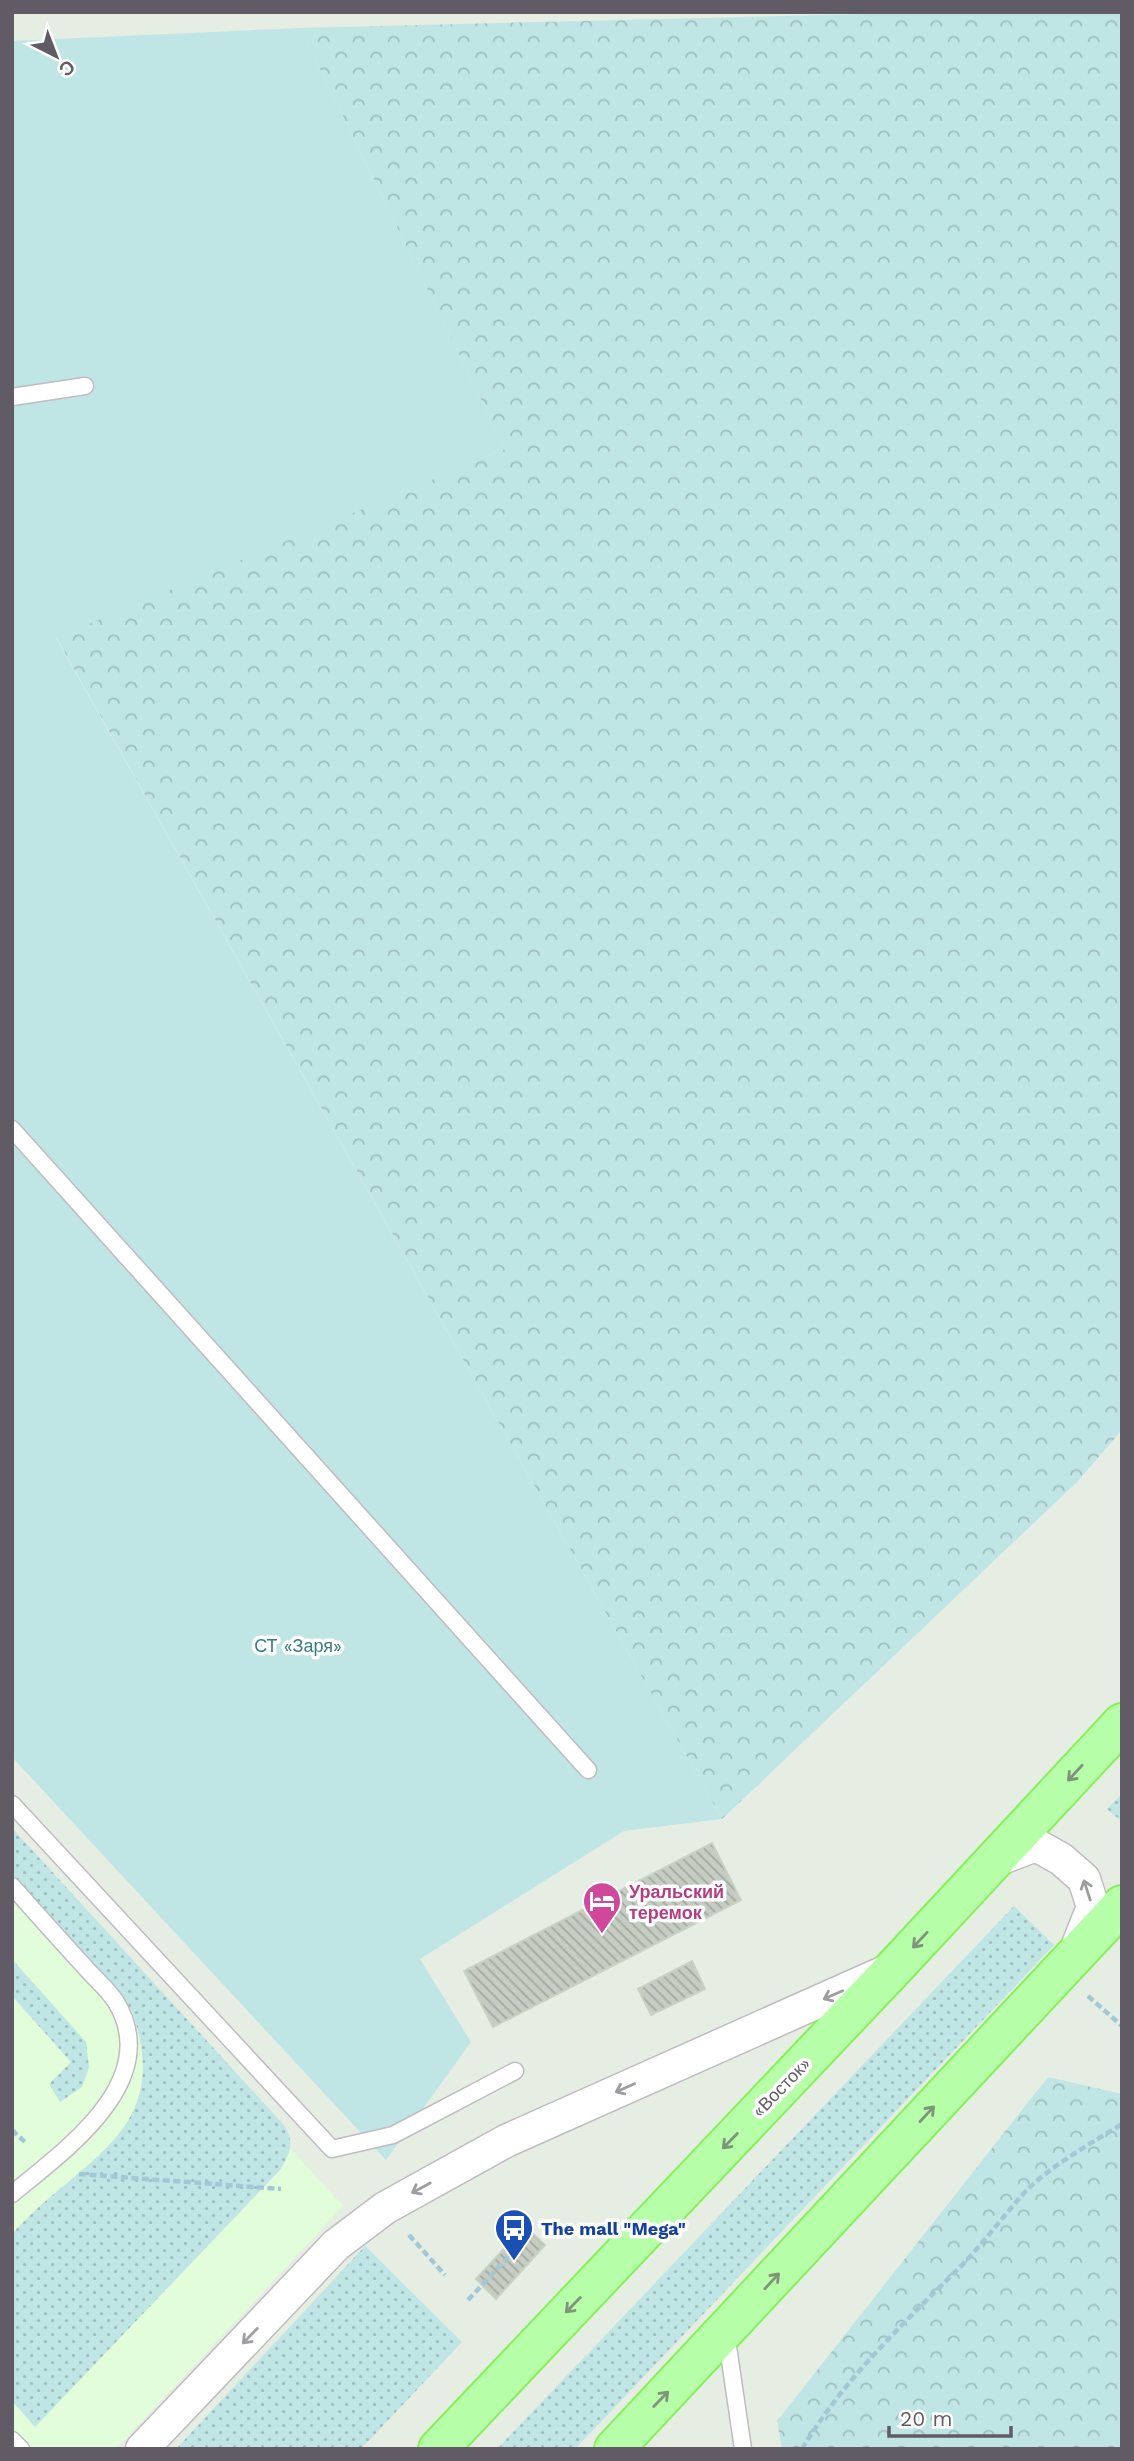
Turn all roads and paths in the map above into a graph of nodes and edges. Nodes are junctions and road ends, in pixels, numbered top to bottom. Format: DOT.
graph roads {
  1 [pos="85,386"];
  2 [pos="12,397"];
  3 [pos="12,1129"];
  4 [pos="1122,1723"];
  5 [pos="588,1770"];
  6 [pos="12,1804"];
  7 [pos="993,1862"];
  8 [pos="12,1886"];
  9 [pos="1122,1905"];
  10 [pos="1075,1954"];
  11 [pos="895,1967"];
  12 [pos="515,2071"];
  13 [pos="1122,2124"];
  14 [pos="81,2175"];
  15 [pos="281,2189"];
  16 [pos="12,2194"];
  17 [pos="407,2232"];
  18 [pos="512,2253"];
  19 [pos="445,2276"];
  20 [pos="468,2300"];
  21 [pos="726,2331"];
  22 [pos="12,2440"];
  23 [pos="21,2449"];
  24 [pos="142,2449"];
  25 [pos="438,2449"];
  26 [pos="614,2449"];
  27 [pos="743,2449"];
  28 [pos="802,2449"];
  1 -- 2 [label="lane"];
  3 -- 5 [label="lane"];
  4 -- 7 [label="main road, «Восток», one-way"];
  6 -- 12 [label="lane"];
  10 -- 7 [label="street, one-way"];
  7 -- 11 [label="main road, «Восток», one-way"];
  8 -- 16 [label="lane"];
  9 -- 10 [label="main road"];
  21 -- 10 [label="main road, one-way"];
  11 -- 24 [label="street, one-way"];
  11 -- 25 [label="main road, «Восток», one-way"];
  13 -- 28 [label="path"];
  14 -- 15 [label="path"];
  17 -- 19 [label="path"];
  18 -- 20 [label="path"];
  26 -- 21 [label="main road, one-way"];
  21 -- 27 [label="lane"];
  22 -- 23 [label="lane"];
}
